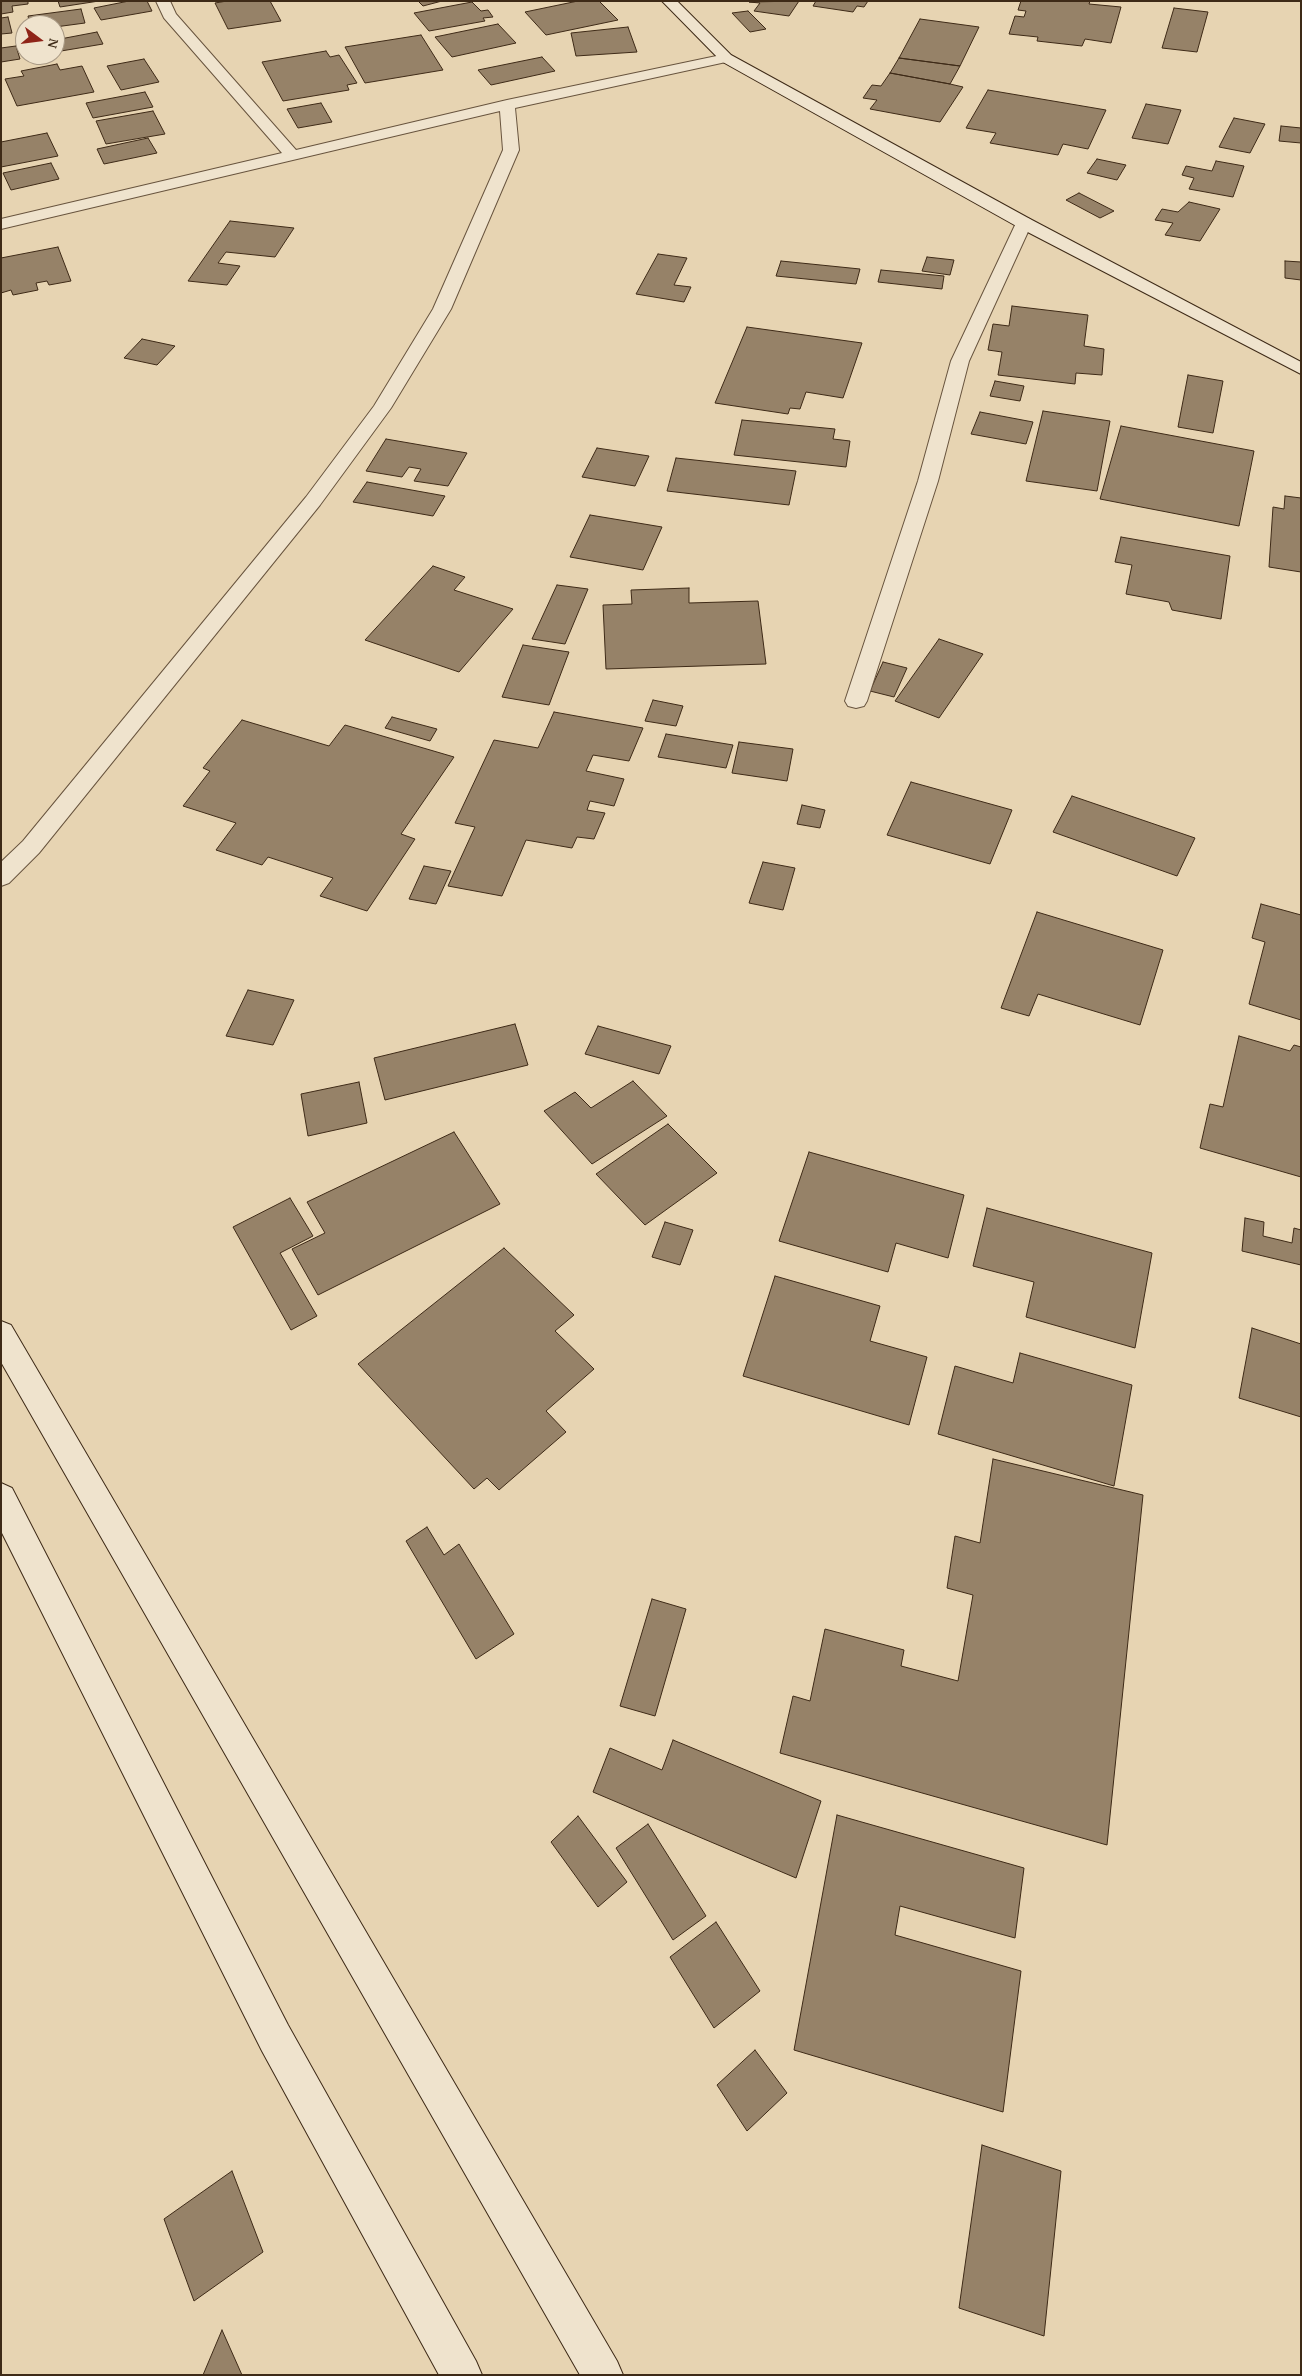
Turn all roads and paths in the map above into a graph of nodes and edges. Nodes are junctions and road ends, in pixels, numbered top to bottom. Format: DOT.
graph roads {
  1 [pos="163,1"];
  2 [pos="669,1"];
  3 [pos="726,58"];
  4 [pos="507,104"];
  5 [pos="292,155"];
  6 [pos="1024,223"];
  7 [pos="1,224"];
  8 [pos="1301,369"];
  9 [pos="856,701"];
  10 [pos="1,877"];
  11 [pos="1,1334"];
  12 [pos="1,1498"];
  13 [pos="462,2375"];
  14 [pos="603,2375"];
  1 -- 5 [label="street"];
  2 -- 3 [label="street"];
  3 -- 4 [label="street"];
  3 -- 6 [label="street"];
  4 -- 5 [label="street"];
  4 -- 10 [label="street"];
  5 -- 7 [label="street"];
  6 -- 8 [label="street"];
  6 -- 9 [label="street"];
  11 -- 14 [label="street"];
  12 -- 13 [label="street"];
}
